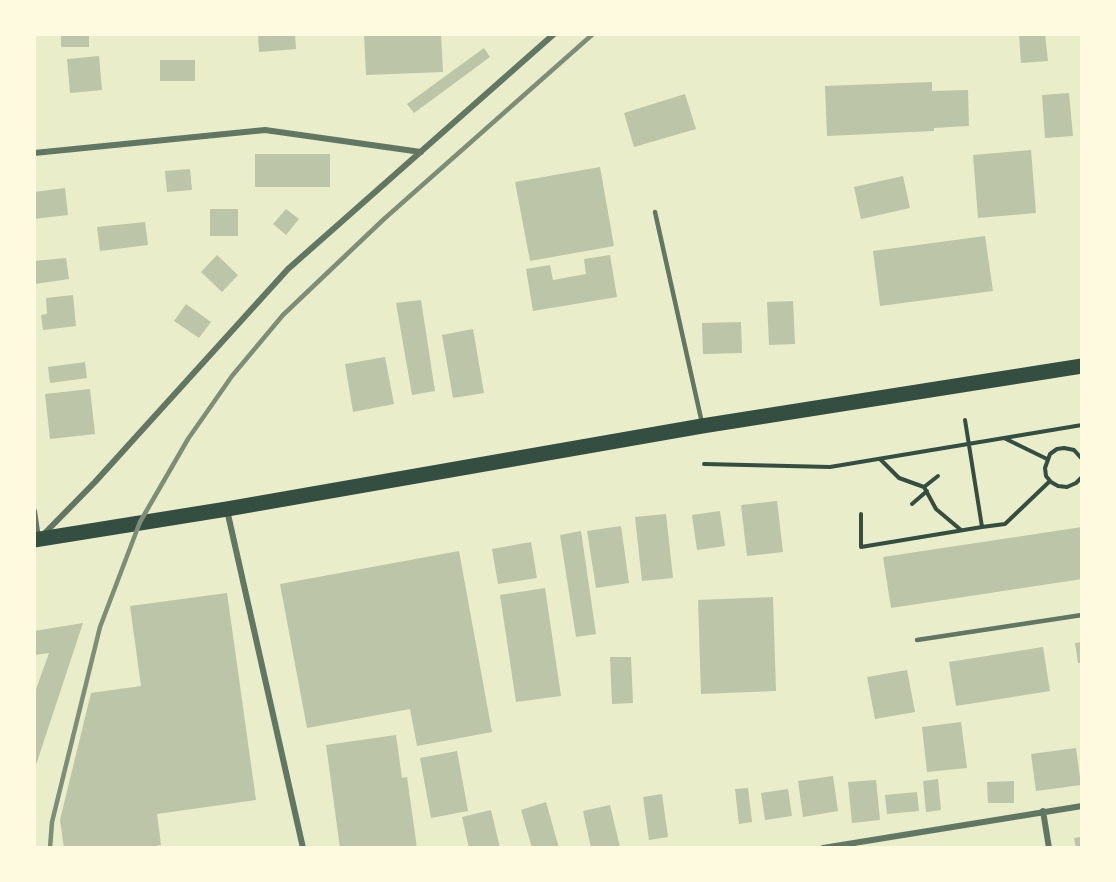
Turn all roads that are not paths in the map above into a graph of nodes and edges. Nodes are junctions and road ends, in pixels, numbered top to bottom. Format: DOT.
graph roads {
  1 [pos="554,34"];
  2 [pos="421,152"];
  3 [pos="34,153"];
  4 [pos="655,212"];
  5 [pos="1082,366"];
  6 [pos="702,426"];
  7 [pos="227,509"];
  8 [pos="34,512"];
  9 [pos="36,539"];
  10 [pos="1082,615"];
  11 [pos="917,640"];
  12 [pos="1082,806"];
  13 [pos="1043,811"];
  14 [pos="303,848"];
  15 [pos="823,848"];
  16 [pos="1049,848"];
  1 -- 2 [label="street"];
  2 -- 3 [label="street"];
  2 -- 9 [label="street"];
  4 -- 6 [label="lane"];
  5 -- 6 [label="main road"];
  6 -- 7 [label="main road"];
  7 -- 9 [label="main road"];
  7 -- 14 [label="street"];
  8 -- 9 [label="street"];
  10 -- 11 [label="lane"];
  12 -- 13 [label="street"];
  13 -- 15 [label="street"];
  13 -- 16 [label="street"];
}
